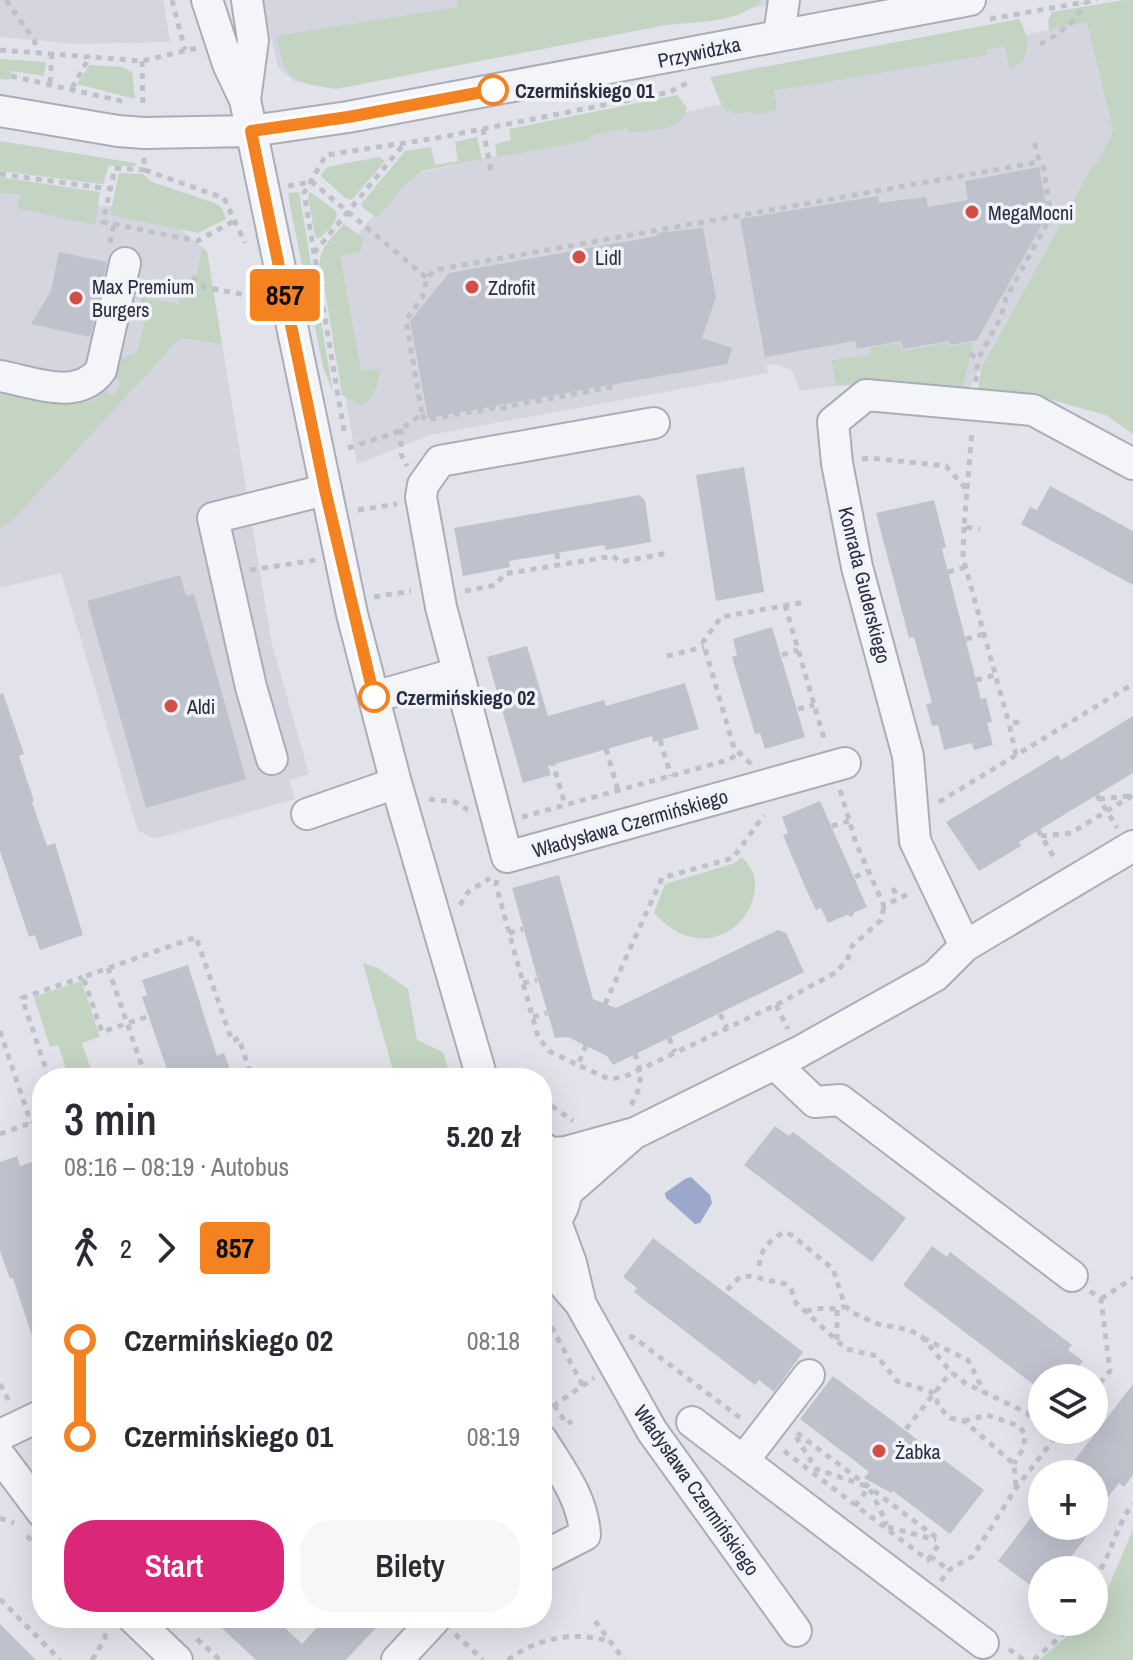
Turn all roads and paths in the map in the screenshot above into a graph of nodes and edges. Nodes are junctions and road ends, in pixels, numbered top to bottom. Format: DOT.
graph roads {
  1 [pos="6,0"];
  2 [pos="172,0"];
  3 [pos="207,0"];
  4 [pos="247,0"];
  5 [pos="784,0"];
  6 [pos="970,0"];
  7 [pos="1083,3"];
  8 [pos="848,11"];
  9 [pos="779,35"];
  10 [pos="1040,44"];
  11 [pos="202,48"];
  12 [pos="0,50"];
  13 [pos="185,50"];
  14 [pos="38,52"];
  15 [pos="52,53"];
  16 [pos="90,56"];
  17 [pos="11,76"];
  18 [pos="50,83"];
  19 [pos="72,88"];
  20 [pos="670,92"];
  21 [pos="245,100"];
  22 [pos="143,106"];
  23 [pos="0,111"];
  24 [pos="483,129"];
  25 [pos="251,131"];
  26 [pos="1034,140"];
  27 [pos="403,144"];
  28 [pos="1039,162"];
  29 [pos="145,170"];
  30 [pos="0,174"];
  31 [pos="492,176"];
  32 [pos="311,181"];
  33 [pos="110,189"];
  34 [pos="348,212"];
  35 [pos="236,220"];
  36 [pos="314,253"];
  37 [pos="125,263"];
  38 [pos="192,277"];
  39 [pos="427,278"];
  40 [pos="265,299"];
  41 [pos="970,354"];
  42 [pos="0,376"];
  43 [pos="613,387"];
  44 [pos="975,404"];
  45 [pos="422,414"];
  46 [pos="654,423"];
  47 [pos="837,463"];
  48 [pos="1133,464"];
  49 [pos="325,490"];
  50 [pos="967,490"];
  51 [pos="421,501"];
  52 [pos="361,526"];
  53 [pos="964,527"];
  54 [pos="980,529"];
  55 [pos="557,553"];
  56 [pos="668,553"];
  57 [pos="324,559"];
  58 [pos="558,565"];
  59 [pos="966,567"];
  60 [pos="948,572"];
  61 [pos="226,574"];
  62 [pos="371,586"];
  63 [pos="457,592"];
  64 [pos="805,602"];
  65 [pos="785,605"];
  66 [pos="376,610"];
  67 [pos="984,634"];
  68 [pos="966,639"];
  69 [pos="704,647"];
  70 [pos="798,650"];
  71 [pos="782,655"];
  72 [pos="667,656"];
  73 [pos="458,673"];
  74 [pos="995,675"];
  75 [pos="976,680"];
  76 [pos="1133,684"];
  77 [pos="374,697"];
  78 [pos="814,705"];
  79 [pos="798,709"];
  80 [pos="1023,721"];
  81 [pos="1009,724"];
  82 [pos="660,740"];
  83 [pos="606,749"];
  84 [pos="740,753"];
  85 [pos="1016,755"];
  86 [pos="272,759"];
  87 [pos="552,760"];
  88 [pos="838,764"];
  89 [pos="671,776"];
  90 [pos="410,784"];
  91 [pos="758,787"];
  92 [pos="618,790"];
  93 [pos="1132,795"];
  94 [pos="946,797"];
  95 [pos="565,805"];
  96 [pos="1106,811"];
  97 [pos="432,813"];
  98 [pos="307,814"];
  99 [pos="849,821"];
  100 [pos="498,823"];
  101 [pos="832,826"];
  102 [pos="1124,835"];
  103 [pos="1055,860"];
  104 [pos="867,871"];
  105 [pos="855,877"];
  106 [pos="893,888"];
  107 [pos="455,893"];
  108 [pos="884,906"];
  109 [pos="523,929"];
  110 [pos="509,933"];
  111 [pos="965,946"];
  112 [pos="108,968"];
  113 [pos="83,977"];
  114 [pos="537,980"];
  115 [pos="523,983"];
  116 [pos="605,1004"];
  117 [pos="547,1013"];
  118 [pos="720,1014"];
  119 [pos="146,1017"];
  120 [pos="533,1017"];
  121 [pos="127,1023"];
  122 [pos="727,1028"];
  123 [pos="0,1031"];
  124 [pos="669,1038"];
  125 [pos="586,1045"];
  126 [pos="675,1052"];
  127 [pos="635,1054"];
  128 [pos="775,1064"];
  129 [pos="578,1065"];
  130 [pos="46,1068"];
  131 [pos="143,1068"];
  132 [pos="249,1068"];
  133 [pos="480,1068"];
  134 [pos="641,1068"];
  135 [pos="552,1107"];
  136 [pos="632,1121"];
  137 [pos="31,1123"];
  138 [pos="583,1130"];
  139 [pos="0,1134"];
  140 [pos="552,1148"];
  141 [pos="552,1157"];
  142 [pos="567,1192"];
  143 [pos="552,1224"];
  144 [pos="552,1233"];
  145 [pos="759,1266"];
  146 [pos="552,1271"];
  147 [pos="1072,1276"];
  148 [pos="1133,1278"];
  149 [pos="727,1290"];
  150 [pos="580,1303"];
  151 [pos="845,1306"];
  152 [pos="837,1310"];
  153 [pos="806,1312"];
  154 [pos="552,1328"];
  155 [pos="922,1337"];
  156 [pos="837,1341"];
  157 [pos="951,1372"];
  158 [pos="1108,1373"];
  159 [pos="809,1375"];
  160 [pos="0,1384"];
  161 [pos="984,1392"];
  162 [pos="934,1393"];
  163 [pos="12,1405"];
  164 [pos="554,1405"];
  165 [pos="1028,1414"];
  166 [pos="32,1420"];
  167 [pos="572,1421"];
  168 [pos="964,1421"];
  169 [pos="906,1429"];
  170 [pos="0,1435"];
  171 [pos="1050,1444"];
  172 [pos="776,1446"];
  173 [pos="0,1456"];
  174 [pos="552,1456"];
  175 [pos="743,1461"];
  176 [pos="675,1463"];
  177 [pos="1014,1464"];
  178 [pos="814,1471"];
  179 [pos="869,1487"];
  180 [pos="1016,1488"];
  181 [pos="32,1499"];
  182 [pos="1133,1504"];
  183 [pos="870,1525"];
  184 [pos="883,1526"];
  185 [pos="941,1541"];
  186 [pos="552,1552"];
  187 [pos="930,1556"];
  188 [pos="1107,1556"];
  189 [pos="949,1570"];
  190 [pos="0,1599"];
  191 [pos="926,1600"];
  192 [pos="595,1621"];
  193 [pos="106,1628"];
  194 [pos="143,1628"];
  195 [pos="437,1628"];
  196 [pos="448,1628"];
  197 [pos="796,1631"];
  198 [pos="1062,1636"];
  199 [pos="608,1641"];
  200 [pos="983,1643"];
  201 [pos="60,1660"];
  202 [pos="92,1660"];
  203 [pos="177,1660"];
  204 [pos="397,1660"];
  205 [pos="483,1660"];
  206 [pos="508,1660"];
  207 [pos="624,1660"];
  208 [pos="1034,1660"];
  1 -- 14 [label="path"];
  2 -- 13 [label="path"];
  3 -- 21 [label="street"];
  4 -- 21 [label="street"];
  5 -- 9 [label="street"];
  6 -- 8 [label="street, Przywidzka"];
  7 -- 10 [label="path"];
  8 -- 9 [label="street, Przywidzka"];
  9 -- 25 [label="street, Przywidzka"];
  11 -- 13 [label="path"];
  12 -- 14 [label="path"];
  13 -- 16 [label="path"];
  14 -- 15 [label="path"];
  15 -- 16 [label="path"];
  15 -- 18 [label="path"];
  16 -- 19 [label="path"];
  17 -- 18 [label="path"];
  18 -- 19 [label="path"];
  19 -- 22 [label="path"];
  20 -- 24 [label="path"];
  21 -- 25 [label="street"];
  23 -- 25 [label="street, Przywidzka"];
  24 -- 27 [label="path"];
  24 -- 31 [label="path"];
  25 -- 49 [label="street"];
  26 -- 28 [label="path"];
  27 -- 32 [label="path"];
  27 -- 34 [label="path"];
  28 -- 39 [label="path"];
  28 -- 41 [label="path"];
  29 -- 33 [label="path"];
  30 -- 33 [label="path"];
  32 -- 34 [label="path"];
  32 -- 36 [label="path"];
  33 -- 35 [label="path"];
  34 -- 36 [label="path"];
  34 -- 39 [label="path"];
  36 -- 45 [label="path"];
  37 -- 42 [label="street"];
  38 -- 40 [label="path"];
  39 -- 45 [label="path"];
  43 -- 45 [label="path"];
  44 -- 47 [label="street, Konrada Guderskiego"];
  44 -- 48 [label="street, Konrada Guderskiego"];
  44 -- 50 [label="path"];
  46 -- 51 [label="street"];
  47 -- 50 [label="path"];
  47 -- 111 [label="street, Konrada Guderskiego"];
  49 -- 61 [label="street"];
  49 -- 77 [label="street"];
  50 -- 53 [label="path"];
  51 -- 52 [label="path"];
  51 -- 73 [label="street, Władysława Czermińskiego"];
  53 -- 54 [label="path"];
  53 -- 59 [label="path"];
  55 -- 58 [label="path"];
  56 -- 58 [label="path"];
  57 -- 61 [label="path"];
  58 -- 63 [label="path"];
  59 -- 60 [label="path"];
  59 -- 67 [label="path"];
  61 -- 86 [label="street"];
  62 -- 66 [label="path"];
  64 -- 65 [label="path"];
  65 -- 69 [label="path"];
  65 -- 70 [label="path"];
  67 -- 68 [label="path"];
  67 -- 74 [label="path"];
  69 -- 72 [label="path"];
  69 -- 84 [label="path"];
  70 -- 71 [label="path"];
  70 -- 78 [label="path"];
  73 -- 77 [label="street"];
  73 -- 100 [label="street, Władysława Czermińskiego"];
  74 -- 75 [label="path"];
  74 -- 81 [label="path"];
  76 -- 85 [label="path"];
  77 -- 90 [label="street"];
  78 -- 79 [label="path"];
  78 -- 88 [label="path"];
  80 -- 81 [label="path"];
  81 -- 85 [label="path"];
  82 -- 89 [label="path"];
  83 -- 92 [label="path"];
  84 -- 89 [label="path"];
  84 -- 91 [label="path"];
  85 -- 94 [label="path"];
  87 -- 95 [label="path"];
  88 -- 91 [label="street, Władysława Czermińskiego"];
  88 -- 99 [label="path"];
  89 -- 92 [label="path"];
  90 -- 97 [label="path"];
  90 -- 98 [label="street"];
  90 -- 133 [label="street"];
  91 -- 100 [label="street, Władysława Czermińskiego"];
  91 -- 116 [label="path"];
  92 -- 95 [label="path"];
  93 -- 96 [label="path"];
  93 -- 96 [label="path"];
  95 -- 100 [label="path"];
  96 -- 102 [label="path"];
  96 -- 103 [label="path"];
  99 -- 101 [label="path"];
  99 -- 104 [label="path"];
  102 -- 111 [label="street"];
  104 -- 105 [label="path"];
  104 -- 108 [label="path"];
  106 -- 108 [label="path"];
  107 -- 110 [label="path"];
  108 -- 122 [label="path"];
  109 -- 110 [label="path"];
  110 -- 115 [label="path"];
  111 -- 128 [label="street"];
  112 -- 113 [label="path"];
  112 -- 121 [label="path"];
  112 -- 132 [label="path"];
  113 -- 121 [label="path"];
  113 -- 130 [label="path"];
  114 -- 115 [label="path"];
  115 -- 120 [label="path"];
  117 -- 120 [label="path"];
  118 -- 122 [label="path"];
  119 -- 121 [label="path"];
  120 -- 129 [label="path"];
  121 -- 131 [label="path"];
  122 -- 126 [label="path"];
  123 -- 137 [label="path"];
  124 -- 126 [label="path"];
  125 -- 129 [label="path"];
  126 -- 134 [label="path"];
  127 -- 134 [label="path"];
  128 -- 136 [label="street"];
  128 -- 147 [label="street"];
  129 -- 134 [label="path"];
  134 -- 136 [label="path"];
  135 -- 138 [label="path"];
  136 -- 140 [label="street"];
  136 -- 142 [label="street"];
  137 -- 139 [label="path"];
  141 -- 142 [label="street"];
  142 -- 143 [label="street"];
  144 -- 150 [label="street, Władysława Czermińskiego"];
  145 -- 151 [label="path"];
  146 -- 150 [label="street, Władysława Czermińskiego"];
  148 -- 158 [label="path"];
  149 -- 153 [label="path"];
  150 -- 176 [label="street, Władysława Czermińskiego"];
  151 -- 152 [label="path"];
  151 -- 155 [label="path"];
  152 -- 153 [label="path"];
  152 -- 156 [label="path"];
  153 -- 156 [label="path"];
  154 -- 164 [label="path"];
  155 -- 157 [label="path"];
  155 -- 161 [label="path"];
  156 -- 162 [label="path"];
  157 -- 161 [label="path"];
  157 -- 162 [label="path"];
  159 -- 175 [label="street"];
  160 -- 163 [label="path"];
  161 -- 165 [label="path"];
  162 -- 168 [label="path"];
  162 -- 169 [label="path"];
  164 -- 167 [label="path"];
  166 -- 170 [label="street"];
  168 -- 177 [label="path"];
  168 -- 177 [label="path"];
  171 -- 180 [label="path"];
  172 -- 178 [label="path"];
  173 -- 181 [label="street"];
  174 -- 186 [label="street"];
  175 -- 176 [label="street"];
  175 -- 191 [label="street"];
  176 -- 197 [label="street, Władysława Czermińskiego"];
  177 -- 180 [label="path"];
  178 -- 179 [label="path"];
  178 -- 179 [label="path"];
  178 -- 184 [label="path"];
  179 -- 184 [label="path"];
  179 -- 185 [label="path"];
  180 -- 189 [label="path"];
  182 -- 188 [label="path"];
  183 -- 184 [label="path"];
  184 -- 185 [label="path"];
  184 -- 187 [label="path"];
  185 -- 187 [label="path"];
  187 -- 189 [label="path"];
  189 -- 191 [label="path"];
  190 -- 201 [label="path"];
  191 -- 200 [label="street"];
  192 -- 199 [label="path"];
  193 -- 202 [label="path"];
  194 -- 203 [label="street"];
  195 -- 204 [label="street"];
  196 -- 205 [label="path"];
  198 -- 208 [label="path"];
  199 -- 206 [label="path"];
  199 -- 207 [label="path"];
}
